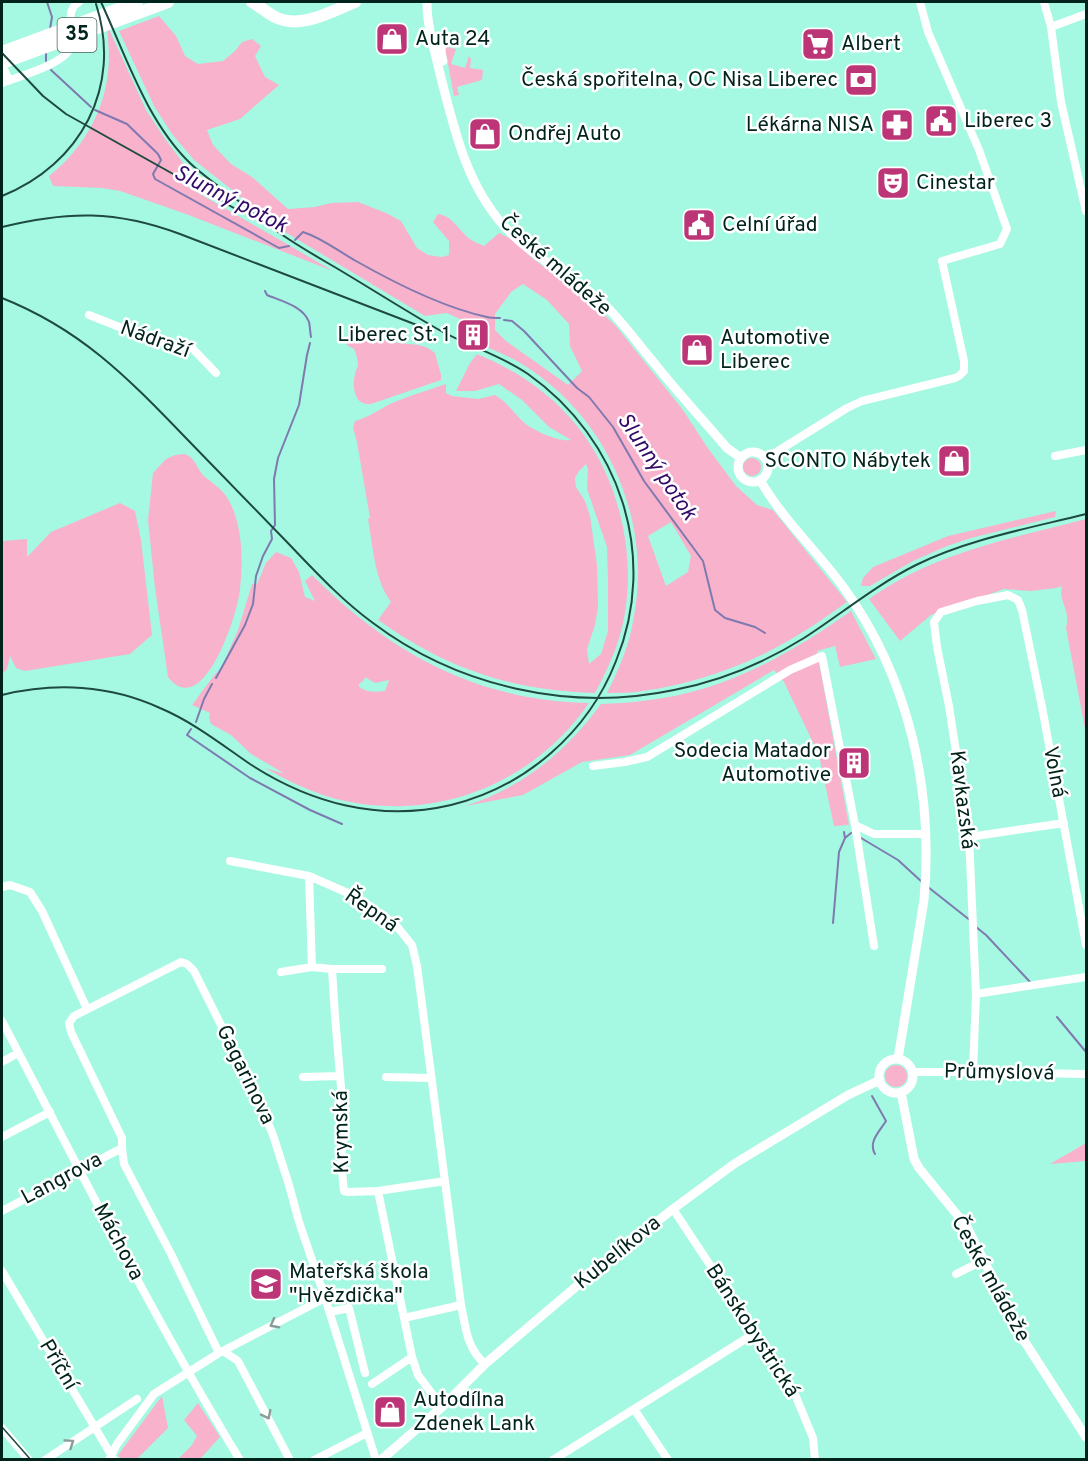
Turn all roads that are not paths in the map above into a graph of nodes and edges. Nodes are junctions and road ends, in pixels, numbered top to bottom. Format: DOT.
graph roads {
  1 [pos="79,2"];
  2 [pos="137,2"];
  3 [pos="168,2"];
  4 [pos="252,2"];
  5 [pos="269,2"];
  6 [pos="356,2"];
  7 [pos="429,2"];
  8 [pos="920,2"];
  9 [pos="1044,2"];
  10 [pos="1086,14"];
  11 [pos="289,21"];
  12 [pos="1051,27"];
  13 [pos="441,45"];
  14 [pos="2,52"];
  15 [pos="2,64"];
  16 [pos="5,81"];
  17 [pos="444,90"];
  18 [pos="1086,211"];
  19 [pos="89,315"];
  20 [pos="216,373"];
  21 [pos="1086,450"];
  22 [pos="1055,456"];
  23 [pos="741,458"];
  24 [pos="765,459"];
  25 [pos="760,480"];
  26 [pos="1018,600"];
  27 [pos="593,766"];
  28 [pos="1064,823"];
  29 [pos="855,825"];
  30 [pos="926,834"];
  31 [pos="969,837"];
  32 [pos="230,861"];
  33 [pos="309,876"];
  34 [pos="2,887"];
  35 [pos="1086,945"];
  36 [pos="874,946"];
  37 [pos="312,967"];
  38 [pos="332,969"];
  39 [pos="382,969"];
  40 [pos="281,972"];
  41 [pos="1086,977"];
  42 [pos="976,994"];
  43 [pos="87,1009"];
  44 [pos="2,1021"];
  45 [pos="18,1053"];
  46 [pos="898,1059"];
  47 [pos="2,1062"];
  48 [pos="973,1071"];
  49 [pos="912,1072"];
  50 [pos="1086,1074"];
  51 [pos="340,1076"];
  52 [pos="303,1077"];
  53 [pos="386,1077"];
  54 [pos="431,1078"];
  55 [pos="880,1080"];
  56 [pos="901,1092"];
  57 [pos="50,1112"];
  58 [pos="2,1137"];
  59 [pos="122,1148"];
  60 [pos="79,1170"];
  61 [pos="445,1181"];
  62 [pos="378,1191"];
  63 [pos="673,1209"];
  64 [pos="2,1211"];
  65 [pos="984,1260"];
  66 [pos="2,1271"];
  67 [pos="956,1274"];
  68 [pos="325,1298"];
  69 [pos="461,1305"];
  70 [pos="330,1312"];
  71 [pos="404,1318"];
  72 [pos="754,1333"];
  73 [pos="221,1352"];
  74 [pos="412,1357"];
  75 [pos="485,1364"];
  76 [pos="188,1372"];
  77 [pos="365,1373"];
  78 [pos="372,1384"];
  79 [pos="137,1399"];
  80 [pos="442,1407"];
  81 [pos="634,1409"];
  82 [pos="94,1426"];
  83 [pos="2,1428"];
  84 [pos="367,1433"];
  85 [pos="1086,1437"];
  86 [pos="112,1458"];
  87 [pos="29,1460"];
  88 [pos="45,1460"];
  89 [pos="240,1460"];
  90 [pos="290,1460"];
  91 [pos="314,1460"];
  92 [pos="376,1460"];
  93 [pos="381,1460"];
  94 [pos="553,1460"];
  95 [pos="668,1460"];
  96 [pos="815,1460"];
  1 -- 16 [label="street"];
  2 -- 14 [label="highway, 35"];
  3 -- 15 [label="highway, 35"];
  4 -- 11 [label="highway"];
  5 -- 11 [label="highway"];
  6 -- 11 [label="highway"];
  7 -- 17 [label="street, České mládeže"];
  8 -- 24 [label="street"];
  9 -- 12 [label="street"];
  10 -- 12 [label="street"];
  12 -- 18 [label="street"];
  13 -- 17 [label="street"];
  15 -- 16 [label="street"];
  17 -- 23 [label="street, České mládeže"];
  19 -- 20 [label="street, Nádraží"];
  21 -- 22 [label="street"];
  23 -- 24 [label="street"];
  23 -- 25 [label="street, České mládeže"];
  24 -- 25 [label="street"];
  25 -- 30 [label="street"];
  26 -- 28 [label="street, Volná"];
  26 -- 31 [label="street, Kavkazská"];
  27 -- 29 [label="street"];
  28 -- 31 [label="street"];
  28 -- 35 [label="street, Volná"];
  29 -- 30 [label="street"];
  29 -- 36 [label="street"];
  30 -- 46 [label="street"];
  31 -- 42 [label="street, Kavkazská"];
  32 -- 33 [label="street, Řepná"];
  33 -- 37 [label="street"];
  33 -- 54 [label="street, Řepná"];
  34 -- 43 [label="street"];
  37 -- 38 [label="street"];
  37 -- 40 [label="street"];
  38 -- 39 [label="street"];
  38 -- 51 [label="street, Krymská"];
  41 -- 42 [label="street"];
  42 -- 48 [label="street, Kavkazská"];
  43 -- 59 [label="street, Gagarinova"];
  43 -- 68 [label="street, Gagarinova"];
  44 -- 45 [label="street, Máchova"];
  45 -- 47 [label="street"];
  45 -- 57 [label="street, Máchova"];
  46 -- 49 [label="street"];
  46 -- 55 [label="street"];
  48 -- 49 [label="street, Průmyslová"];
  48 -- 50 [label="street, Průmyslová"];
  49 -- 56 [label="street"];
  51 -- 52 [label="street, Krymská"];
  51 -- 62 [label="street, Krymská"];
  53 -- 54 [label="street"];
  54 -- 61 [label="street, Řepná"];
  55 -- 56 [label="street"];
  55 -- 63 [label="street, Kubelíkova"];
  56 -- 65 [label="street, České mládeže"];
  57 -- 58 [label="street"];
  57 -- 60 [label="street, Máchova"];
  59 -- 60 [label="street, Langrova"];
  59 -- 73 [label="street, Gagarinova"];
  60 -- 64 [label="street, Langrova"];
  60 -- 76 [label="street, Máchova"];
  61 -- 62 [label="street, Krymská"];
  61 -- 69 [label="street, Řepná"];
  62 -- 71 [label="street, Krymská"];
  63 -- 72 [label="street, Bánskobystrická"];
  63 -- 75 [label="street, Kubelíkova"];
  65 -- 67 [label="street"];
  65 -- 85 [label="street, České mládeže"];
  66 -- 82 [label="street, Příční"];
  68 -- 70 [label="street, Gagarinova"];
  68 -- 73 [label="street, one-way"];
  69 -- 71 [label="street"];
  69 -- 75 [label="street, Řepná"];
  70 -- 77 [label="street"];
  70 -- 84 [label="street, Gagarinova"];
  71 -- 74 [label="street, Krymská"];
  72 -- 81 [label="street"];
  72 -- 96 [label="street, Bánskobystrická"];
  73 -- 76 [label="street"];
  73 -- 90 [label="street, Gagarinova, one-way"];
  74 -- 78 [label="street"];
  74 -- 80 [label="street, Krymská"];
  75 -- 80 [label="street, Kubelíkova"];
  76 -- 86 [label="street"];
  76 -- 89 [label="street, Máchova"];
  79 -- 82 [label="street"];
  80 -- 93 [label="street, Kubelíkova"];
  81 -- 94 [label="street"];
  81 -- 95 [label="street"];
  82 -- 86 [label="street, Příční"];
  88 -- 82 [label="street, one-way"];
  83 -- 87 [label="street"];
  84 -- 91 [label="street"];
  84 -- 92 [label="street, Gagarinova"];
}
